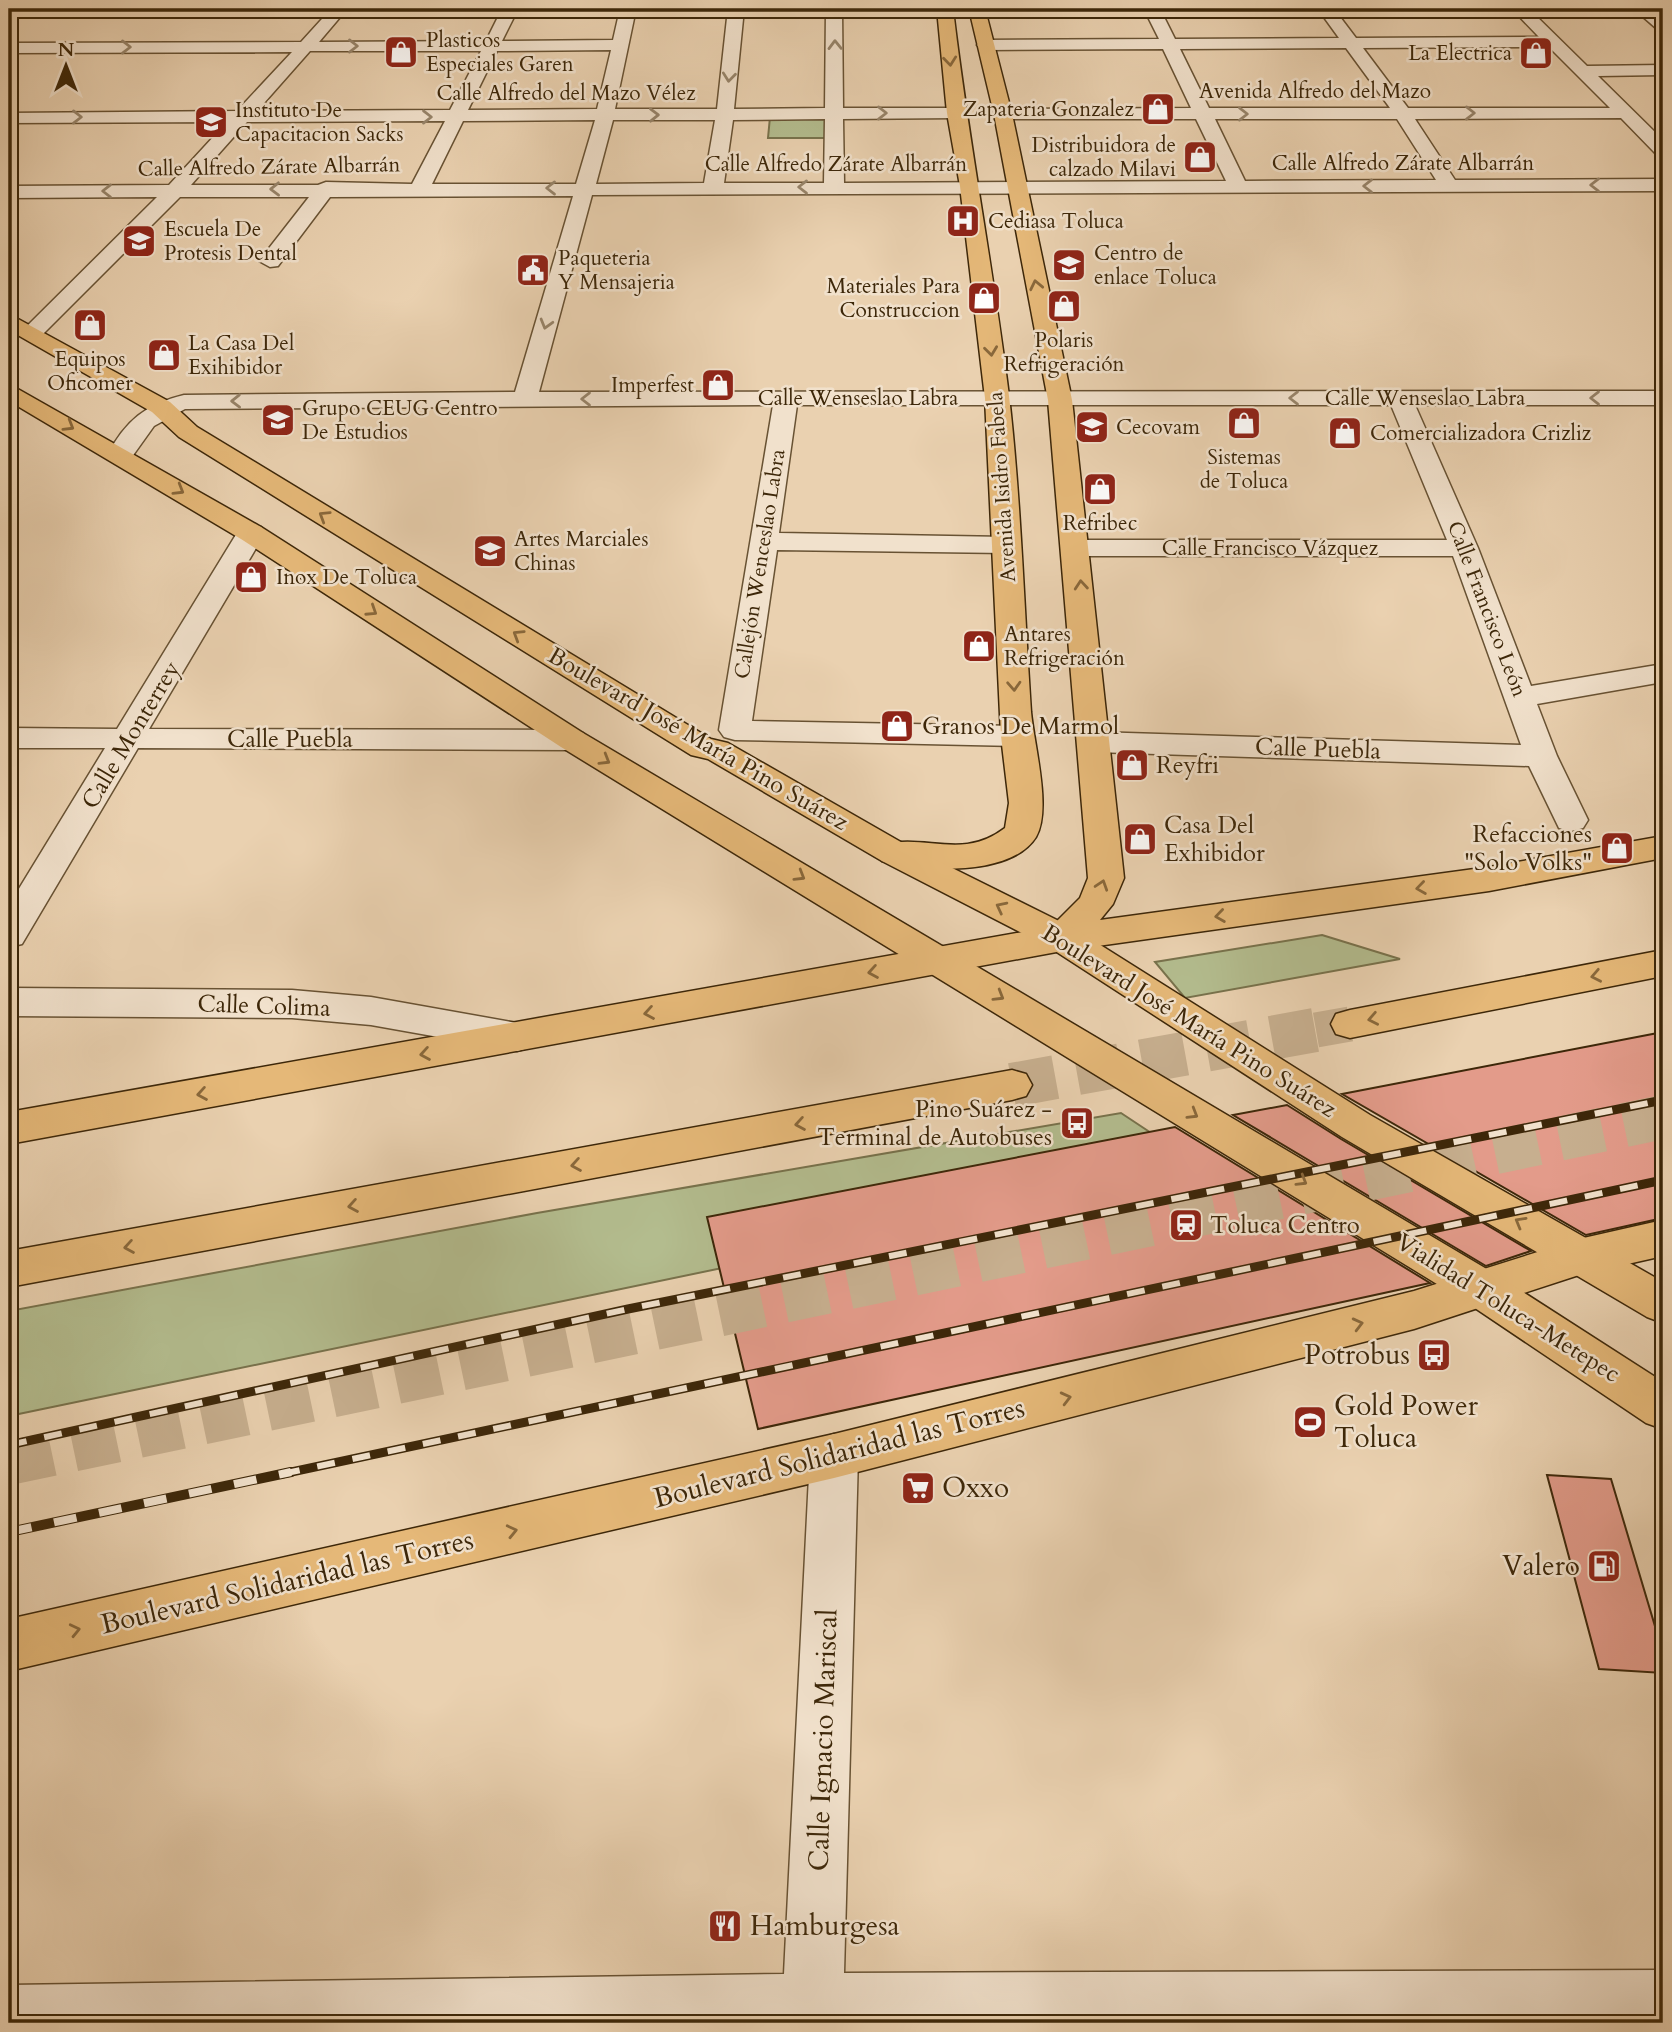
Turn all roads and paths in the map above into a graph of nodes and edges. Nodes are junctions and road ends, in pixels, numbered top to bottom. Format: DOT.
graph roads {
  1 [pos="339,9"];
  2 [pos="510,9"];
  3 [pos="628,9"];
  4 [pos="736,9"];
  5 [pos="834,9"];
  6 [pos="945,9"];
  7 [pos="977,9"];
  8 [pos="1152,9"];
  9 [pos="1326,9"];
  10 [pos="1520,9"];
  11 [pos="1554,42"];
  12 [pos="1351,43"];
  13 [pos="1168,44"];
  14 [pos="619,45"];
  15 [pos="304,46"];
  16 [pos="493,46"];
  17 [pos="985,46"];
  18 [pos="9,48"];
  19 [pos="1663,70"];
  20 [pos="1584,71"];
  21 [pos="837,113"];
  22 [pos="956,113"];
  23 [pos="1626,113"];
  24 [pos="725,114"];
  25 [pos="1003,114"];
  26 [pos="1203,114"];
  27 [pos="1403,114"];
  28 [pos="241,116"];
  29 [pos="605,116"];
  30 [pos="457,117"];
  31 [pos="9,118"];
  32 [pos="1663,149"];
  33 [pos="1663,184"];
  34 [pos="1449,185"];
  35 [pos="970,186"];
  36 [pos="1015,186"];
  37 [pos="1238,186"];
  38 [pos="586,187"];
  39 [pos="834,187"];
  40 [pos="326,188"];
  41 [pos="420,188"];
  42 [pos="713,188"];
  43 [pos="175,191"];
  44 [pos="9,192"];
  45 [pos="270,261"];
  46 [pos="9,321"];
  47 [pos="31,333"];
  48 [pos="12,394"];
  49 [pos="786,398"];
  50 [pos="997,398"];
  51 [pos="1401,398"];
  52 [pos="1663,398"];
  53 [pos="525,399"];
  54 [pos="1060,400"];
  55 [pos="161,407"];
  56 [pos="120,457"];
  57 [pos="251,533"];
  58 [pos="763,541"];
  59 [pos="1006,545"];
  60 [pos="1077,548"];
  61 [pos="1464,548"];
  62 [pos="1663,673"];
  63 [pos="1522,697"];
  64 [pos="1017,736"];
  65 [pos="9,738"];
  66 [pos="130,738"];
  67 [pos="572,740"];
  68 [pos="1095,742"];
  69 [pos="1541,756"];
  70 [pos="1571,820"];
  71 [pos="1663,847"];
  72 [pos="894,853"];
  73 [pos="9,935"];
  74 [pos="1062,937"];
  75 [pos="940,960"];
  76 [pos="1663,964"];
  77 [pos="9,1002"];
  78 [pos="1350,1024"];
  79 [pos="517,1037"];
  80 [pos="1012,1086"];
  81 [pos="9,1128"];
  82 [pos="1663,1238"];
  83 [pos="1579,1257"];
  84 [pos="9,1269"];
  85 [pos="1479,1287"];
  86 [pos="1663,1304"];
  87 [pos="1663,1408"];
  88 [pos="834,1456"];
  89 [pos="9,1645"];
  90 [pos="1663,2000"];
  91 [pos="812,2014"];
  92 [pos="9,2016"];
  1 -- 15 [label="street"];
  2 -- 16 [label="street"];
  3 -- 14 [label="street"];
  4 -- 24 [label="street, one-way"];
  21 -- 5 [label="street, one-way"];
  6 -- 22 [label="main road, Avenida Isidro Fabela, one-way"];
  7 -- 17 [label="main road"];
  8 -- 13 [label="street"];
  9 -- 12 [label="street"];
  10 -- 11 [label="street"];
  11 -- 12 [label="street"];
  11 -- 20 [label="street"];
  12 -- 13 [label="street"];
  12 -- 27 [label="street"];
  13 -- 17 [label="street"];
  13 -- 26 [label="street"];
  14 -- 16 [label="street"];
  14 -- 29 [label="street"];
  15 -- 16 [label="street, one-way"];
  18 -- 15 [label="street, one-way"];
  15 -- 28 [label="street"];
  16 -- 30 [label="street"];
  17 -- 25 [label="main road"];
  19 -- 20 [label="street"];
  20 -- 23 [label="street"];
  21 -- 22 [label="street, Calle Alfredo del Mazo Vélez, one-way"];
  21 -- 24 [label="street, Calle Alfredo del Mazo Vélez"];
  21 -- 39 [label="street"];
  22 -- 35 [label="main road, Avenida Isidro Fabela"];
  27 -- 23 [label="street, Avenida Alfredo del Mazo, one-way"];
  23 -- 32 [label="street"];
  29 -- 24 [label="street, Calle Alfredo del Mazo Vélez, one-way"];
  24 -- 42 [label="street"];
  25 -- 26 [label="street, Avenida Alfredo del Mazo"];
  25 -- 36 [label="main road"];
  26 -- 27 [label="street, Avenida Alfredo del Mazo, one-way"];
  26 -- 37 [label="street"];
  27 -- 34 [label="street"];
  28 -- 30 [label="street, Calle Alfredo del Mazo Vélez, one-way"];
  31 -- 28 [label="street, Calle Alfredo del Mazo Vélez, one-way"];
  28 -- 43 [label="street"];
  29 -- 30 [label="street, Calle Alfredo del Mazo Vélez"];
  29 -- 38 [label="street"];
  30 -- 41 [label="street"];
  33 -- 34 [label="street, Calle Alfredo Zárate Albarrán, one-way"];
  34 -- 37 [label="street, Calle Alfredo Zárate Albarrán, one-way"];
  35 -- 36 [label="street, Calle Alfredo Zárate Albarrán"];
  35 -- 39 [label="street, Calle Alfredo Zárate Albarrán"];
  35 -- 50 [label="main road, Avenida Isidro Fabela, one-way"];
  36 -- 37 [label="street, Calle Alfredo Zárate Albarrán"];
  54 -- 36 [label="main road, one-way"];
  38 -- 41 [label="street, Calle Alfredo Zárate Albarrán, one-way"];
  38 -- 42 [label="street, Calle Alfredo Zárate Albarrán"];
  38 -- 53 [label="street, one-way"];
  39 -- 42 [label="street, Calle Alfredo Zárate Albarrán, one-way"];
  40 -- 41 [label="street, Calle Alfredo Zárate Albarrán"];
  40 -- 43 [label="street, Calle Alfredo Zárate Albarrán, one-way"];
  40 -- 45 [label="street"];
  43 -- 44 [label="street, Calle Alfredo Zárate Albarrán, one-way"];
  43 -- 47 [label="street"];
  46 -- 47 [label="main road, Boulevard José María Pino Suárez"];
  47 -- 55 [label="main road, Boulevard José María Pino Suárez"];
  48 -- 56 [label="main road, one-way"];
  49 -- 50 [label="street, Calle Wenseslao Labra"];
  49 -- 53 [label="street, Calle Wenseslao Labra, one-way"];
  49 -- 58 [label="street, Callejón Wenceslao Labra"];
  50 -- 54 [label="street, Calle Wenseslao Labra"];
  50 -- 59 [label="main road, Avenida Isidro Fabela"];
  52 -- 51 [label="street, Calle Wenseslao Labra, one-way"];
  51 -- 54 [label="street, Calle Wenseslao Labra, one-way"];
  51 -- 61 [label="street, Calle Francisco León"];
  53 -- 55 [label="street, Calle Wenseslao Labra, one-way"];
  54 -- 60 [label="main road"];
  55 -- 56 [label="street"];
  72 -- 55 [label="main road, Boulevard José María Pino Suárez, one-way"];
  56 -- 57 [label="main road, one-way"];
  57 -- 66 [label="street, Calle Monterrey"];
  57 -- 67 [label="main road, one-way"];
  58 -- 59 [label="street"];
  58 -- 64 [label="street, Callejón Wenceslao Labra"];
  59 -- 64 [label="main road, Avenida Isidro Fabela, one-way"];
  60 -- 61 [label="street, Calle Francisco Vázquez"];
  68 -- 60 [label="main road, one-way"];
  61 -- 63 [label="street, Calle Francisco León"];
  62 -- 63 [label="street"];
  63 -- 69 [label="street, Calle Francisco León"];
  64 -- 72 [label="main road, Avenida Isidro Fabela"];
  65 -- 66 [label="street, Calle Puebla"];
  66 -- 67 [label="street, Calle Puebla"];
  66 -- 73 [label="street, Calle Monterrey"];
  67 -- 75 [label="main road, one-way"];
  68 -- 69 [label="street, Calle Puebla"];
  74 -- 68 [label="main road, one-way"];
  69 -- 70 [label="street, Calle Francisco León"];
  71 -- 74 [label="main road, one-way"];
  74 -- 72 [label="main road, Boulevard José María Pino Suárez, one-way"];
  74 -- 75 [label="main road"];
  83 -- 74 [label="main road, Boulevard José María Pino Suárez, one-way"];
  75 -- 79 [label="main road, one-way"];
  75 -- 85 [label="main road, Vialidad Toluca-Metepec, one-way"];
  76 -- 78 [label="main road, one-way"];
  77 -- 79 [label="street, Calle Colima"];
  79 -- 81 [label="main road, one-way"];
  80 -- 84 [label="main road, one-way"];
  82 -- 83 [label="main road, Boulevard Solidaridad las Torres"];
  83 -- 85 [label="main road, Boulevard Solidaridad las Torres"];
  83 -- 86 [label="main road"];
  85 -- 87 [label="main road, Vialidad Toluca-Metepec"];
  88 -- 85 [label="main road, Boulevard Solidaridad las Torres, one-way"];
  89 -- 88 [label="main road, Boulevard Solidaridad las Torres, one-way"];
  88 -- 91 [label="street, Calle Ignacio Mariscal"];
  90 -- 91 [label="street"];
  91 -- 92 [label="street"];
}
